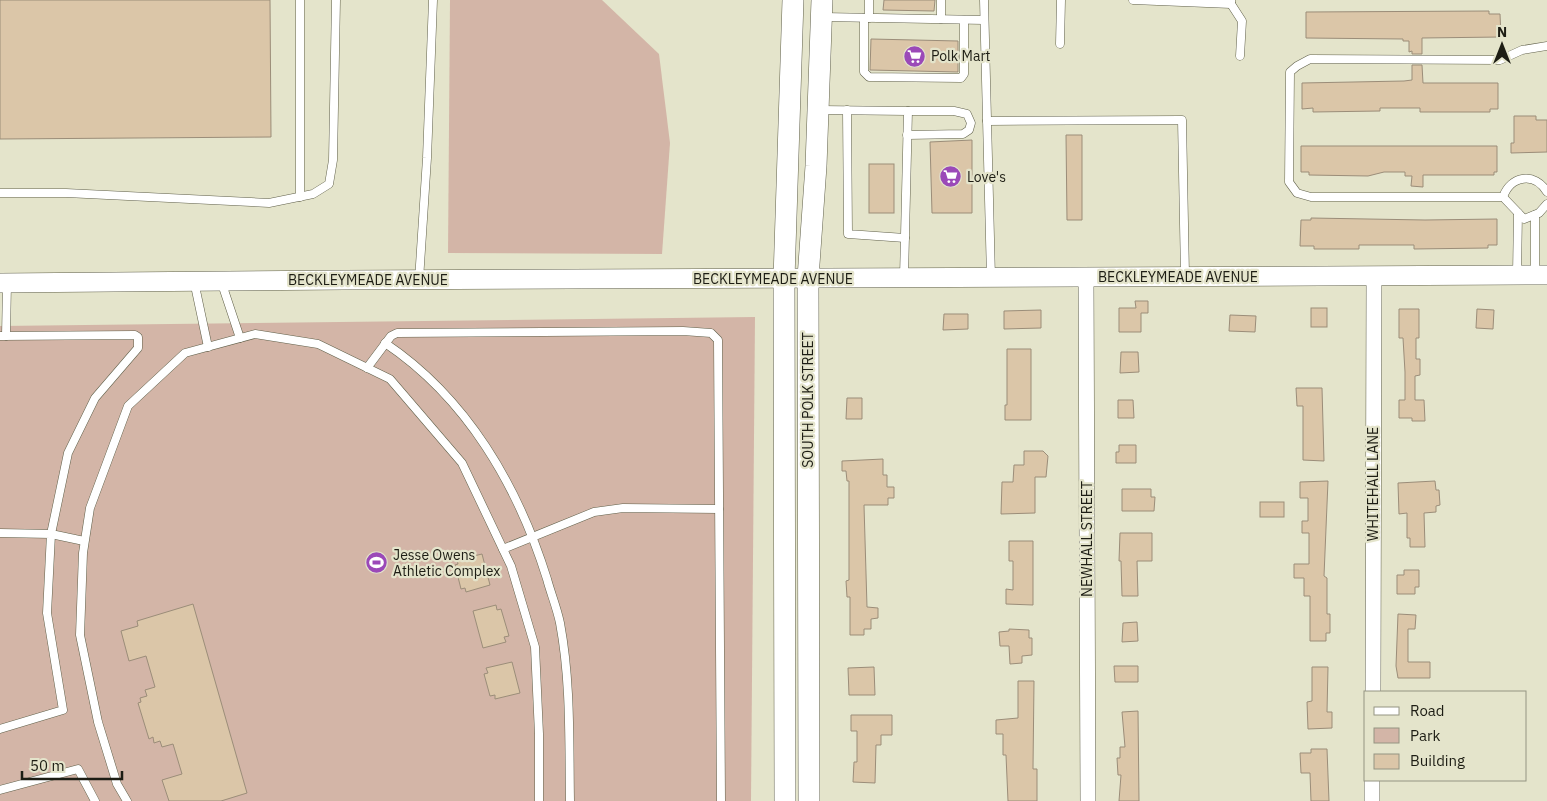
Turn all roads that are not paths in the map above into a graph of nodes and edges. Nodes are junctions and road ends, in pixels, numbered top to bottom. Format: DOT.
graph roads {
  1 [pos="300,0"];
  2 [pos="336,0"];
  3 [pos="433,0"];
  4 [pos="793,0"];
  5 [pos="869,0"];
  6 [pos="941,0"];
  7 [pos="984,0"];
  8 [pos="1061,0"];
  9 [pos="1132,0"];
  10 [pos="1231,2"];
  11 [pos="822,9"];
  12 [pos="866,18"];
  13 [pos="941,19"];
  14 [pos="964,20"];
  15 [pos="984,20"];
  16 [pos="1060,44"];
  17 [pos="1547,46"];
  18 [pos="1240,56"];
  19 [pos="818,110"];
  20 [pos="847,110"];
  21 [pos="908,111"];
  22 [pos="987,121"];
  23 [pos="907,135"];
  24 [pos="1547,192"];
  25 [pos="0,193"];
  26 [pos="1503,196"];
  27 [pos="300,197"];
  28 [pos="1547,204"];
  29 [pos="1518,213"];
  30 [pos="1535,215"];
  31 [pos="905,238"];
  32 [pos="1533,275"];
  33 [pos="1374,276"];
  34 [pos="1086,277"];
  35 [pos="1185,277"];
  36 [pos="808,278"];
  37 [pos="904,278"];
  38 [pos="991,278"];
  39 [pos="784,279"];
  40 [pos="194,281"];
  41 [pos="221,281"];
  42 [pos="419,281"];
  43 [pos="3,283"];
  44 [pos="3,336"];
  45 [pos="240,338"];
  46 [pos="385,343"];
  47 [pos="208,347"];
  48 [pos="366,368"];
  49 [pos="719,509"];
  50 [pos="0,532"];
  51 [pos="51,534"];
  52 [pos="534,536"];
  53 [pos="84,541"];
  54 [pos="503,549"];
  55 [pos="808,661"];
  56 [pos="784,662"];
  57 [pos="1372,691"];
  58 [pos="0,729"];
  59 [pos="1372,781"];
  60 [pos="0,790"];
  61 [pos="95,801"];
  62 [pos="127,801"];
  63 [pos="539,801"];
  64 [pos="570,801"];
  65 [pos="721,801"];
  66 [pos="784,801"];
  67 [pos="809,801"];
  68 [pos="1088,801"];
  69 [pos="1372,801"];
  1 -- 27 [label="lane"];
  2 -- 27 [label="lane"];
  3 -- 42 [label="lane"];
  4 -- 39 [label="main road, SOUTH POLK STREET"];
  5 -- 12 [label="lane"];
  6 -- 13 [label="lane"];
  7 -- 15 [label="lane"];
  8 -- 16 [label="lane"];
  9 -- 10 [label="lane"];
  10 -- 18 [label="lane"];
  11 -- 12 [label="lane"];
  11 -- 19 [label="main road, SOUTH POLK STREET"];
  12 -- 13 [label="lane"];
  12 -- 14 [label="lane"];
  13 -- 14 [label="lane"];
  14 -- 15 [label="lane"];
  15 -- 22 [label="lane"];
  17 -- 26 [label="lane"];
  19 -- 20 [label="lane"];
  19 -- 36 [label="main road, SOUTH POLK STREET"];
  20 -- 21 [label="lane"];
  20 -- 31 [label="lane"];
  21 -- 23 [label="lane"];
  21 -- 23 [label="lane"];
  22 -- 35 [label="lane"];
  22 -- 38 [label="lane"];
  23 -- 31 [label="lane"];
  24 -- 26 [label="lane"];
  25 -- 27 [label="lane"];
  26 -- 29 [label="lane"];
  28 -- 30 [label="lane"];
  29 -- 30 [label="lane"];
  29 -- 32 [label="lane"];
  30 -- 32 [label="lane"];
  31 -- 37 [label="lane"];
  32 -- 33 [label="street, BECKLEYMEADE AVENUE"];
  33 -- 35 [label="street, BECKLEYMEADE AVENUE"];
  33 -- 57 [label="street, WHITEHALL LANE"];
  34 -- 35 [label="street, BECKLEYMEADE AVENUE"];
  34 -- 38 [label="street, BECKLEYMEADE AVENUE"];
  34 -- 68 [label="street, NEWHALL STREET"];
  36 -- 37 [label="street, BECKLEYMEADE AVENUE"];
  36 -- 39 [label="street, BECKLEYMEADE AVENUE"];
  36 -- 55 [label="main road, SOUTH POLK STREET"];
  37 -- 38 [label="street, BECKLEYMEADE AVENUE"];
  39 -- 42 [label="street, BECKLEYMEADE AVENUE"];
  39 -- 56 [label="main road, SOUTH POLK STREET"];
  40 -- 41 [label="street, BECKLEYMEADE AVENUE"];
  40 -- 43 [label="street, BECKLEYMEADE AVENUE"];
  40 -- 47 [label="lane"];
  41 -- 42 [label="street, BECKLEYMEADE AVENUE"];
  41 -- 45 [label="lane"];
  43 -- 44 [label="lane"];
  44 -- 51 [label="lane"];
  45 -- 47 [label="lane"];
  45 -- 48 [label="lane"];
  46 -- 48 [label="lane"];
  46 -- 49 [label="lane"];
  46 -- 52 [label="lane"];
  47 -- 53 [label="lane"];
  48 -- 54 [label="lane"];
  49 -- 52 [label="lane"];
  49 -- 65 [label="lane"];
  50 -- 51 [label="lane"];
  51 -- 53 [label="lane"];
  51 -- 58 [label="lane"];
  52 -- 54 [label="lane"];
  52 -- 64 [label="lane"];
  53 -- 62 [label="lane"];
  54 -- 63 [label="lane"];
  55 -- 56 [label="main road"];
  55 -- 67 [label="main road, SOUTH POLK STREET"];
  56 -- 66 [label="main road, SOUTH POLK STREET"];
  59 -- 69 [label="street"];
  60 -- 61 [label="lane"];
}
